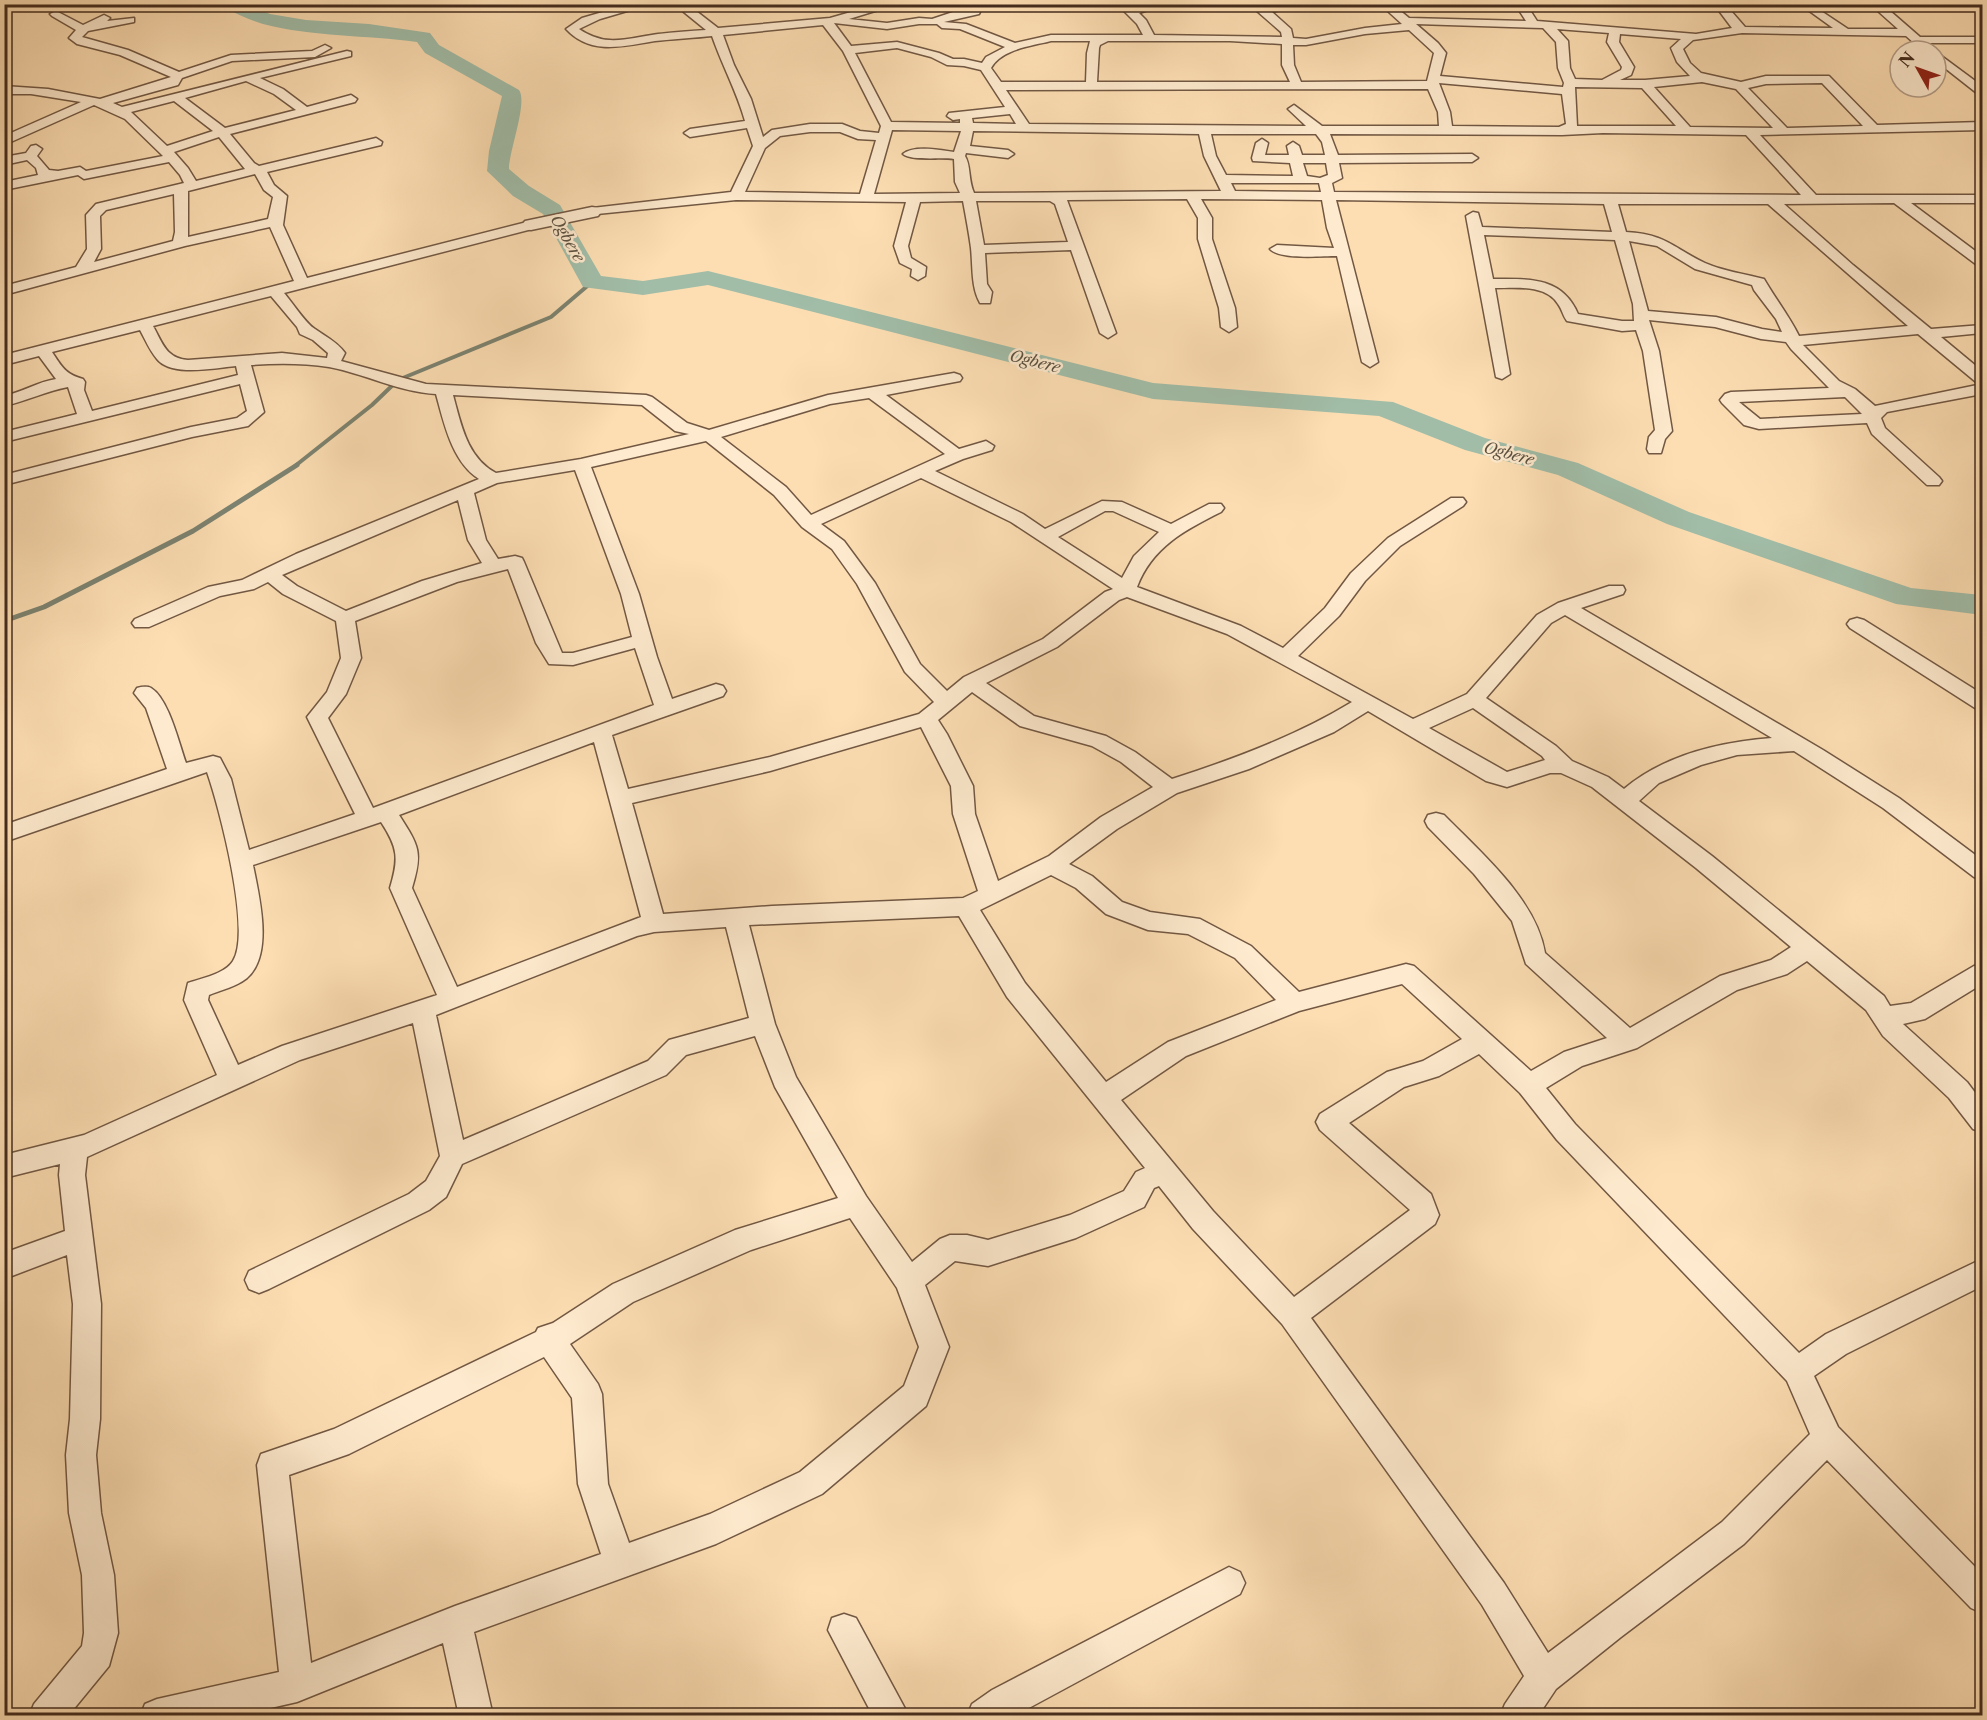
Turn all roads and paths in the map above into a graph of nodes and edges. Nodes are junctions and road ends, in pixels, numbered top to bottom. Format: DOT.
graph roads {
  1 [pos="646,4"];
  2 [pos="849,4"];
  3 [pos="893,4"];
  4 [pos="1162,4"];
  5 [pos="1299,4"];
  6 [pos="1385,4"];
  7 [pos="1719,4"];
  8 [pos="1875,4"];
  9 [pos="1509,5"];
  10 [pos="684,6"];
  11 [pos="1126,7"];
  12 [pos="1258,8"];
  13 [pos="1812,8"];
  14 [pos="1524,9"];
  15 [pos="866,10"];
  16 [pos="56,14"];
  17 [pos="1488,15"];
  18 [pos="104,18"];
  19 [pos="981,19"];
  20 [pos="130,20"];
  21 [pos="828,21"];
  22 [pos="1406,22"];
  23 [pos="1498,23"];
  24 [pos="1540,25"];
  25 [pos="888,26"];
  26 [pos="82,30"];
  27 [pos="1742,30"];
  28 [pos="1615,31"];
  29 [pos="1845,32"];
  30 [pos="717,33"];
  31 [pos="1291,33"];
  32 [pos="1690,37"];
  33 [pos="1912,37"];
  34 [pos="1149,38"];
  35 [pos="1104,39"];
  36 [pos="1915,39"];
  37 [pos="1983,40"];
  38 [pos="1014,47"];
  39 [pos="325,48"];
  40 [pos="848,50"];
  41 [pos="347,54"];
  42 [pos="1948,64"];
  43 [pos="985,68"];
  44 [pos="178,76"];
  45 [pos="247,78"];
  46 [pos="1702,78"];
  47 [pos="1433,82"];
  48 [pos="1604,83"];
  49 [pos="1091,84"];
  50 [pos="1645,84"];
  51 [pos="1293,85"];
  52 [pos="998,86"];
  53 [pos="1740,86"];
  54 [pos="1569,87"];
  55 [pos="4,90"];
  56 [pos="1983,91"];
  57 [pos="177,97"];
  58 [pos="351,99"];
  59 [pos="96,102"];
  60 [pos="1294,109"];
  61 [pos="1014,110"];
  62 [pos="121,111"];
  63 [pos="305,112"];
  64 [pos="964,113"];
  65 [pos="752,124"];
  66 [pos="1983,126"];
  67 [pos="937,127"];
  68 [pos="969,128"];
  69 [pos="1026,129"];
  70 [pos="1204,130"];
  71 [pos="1287,130"];
  72 [pos="1317,130"];
  73 [pos="1446,130"];
  74 [pos="1686,130"];
  75 [pos="1749,130"];
  76 [pos="1874,130"];
  77 [pos="885,131"];
  78 [pos="1562,131"];
  79 [pos="222,132"];
  80 [pos="1784,132"];
  81 [pos="690,133"];
  82 [pos="4,141"];
  83 [pos="376,142"];
  84 [pos="1262,142"];
  85 [pos="759,146"];
  86 [pos="961,153"];
  87 [pos="168,154"];
  88 [pos="909,154"];
  89 [pos="1008,154"];
  90 [pos="1334,158"];
  91 [pos="1472,158"];
  92 [pos="1295,159"];
  93 [pos="4,161"];
  94 [pos="80,168"];
  95 [pos="260,171"];
  96 [pos="56,175"];
  97 [pos="1222,179"];
  98 [pos="1301,180"];
  99 [pos="1325,180"];
  100 [pos="4,186"];
  101 [pos="186,188"];
  102 [pos="1230,195"];
  103 [pos="736,196"];
  104 [pos="1052,196"];
  105 [pos="1192,196"];
  106 [pos="1327,196"];
  107 [pos="914,197"];
  108 [pos="969,197"];
  109 [pos="866,198"];
  110 [pos="1470,199"];
  111 [pos="1812,199"];
  112 [pos="1897,199"];
  113 [pos="1983,199"];
  114 [pos="1610,200"];
  115 [pos="1722,200"];
  116 [pos="1772,200"];
  117 [pos="101,207"];
  118 [pos="592,213"];
  119 [pos="1798,222"];
  120 [pos="276,224"];
  121 [pos="531,225"];
  122 [pos="1476,231"];
  123 [pos="1620,235"];
  124 [pos="179,244"];
  125 [pos="1077,246"];
  126 [pos="978,249"];
  127 [pos="1277,249"];
  128 [pos="1343,252"];
  129 [pos="1983,261"];
  130 [pos="83,268"];
  131 [pos="918,276"];
  132 [pos="302,282"];
  133 [pos="1488,283"];
  134 [pos="274,290"];
  135 [pos="4,291"];
  136 [pos="985,300"];
  137 [pos="1642,320"];
  138 [pos="144,324"];
  139 [pos="1230,327"];
  140 [pos="1983,329"];
  141 [pos="1924,332"];
  142 [pos="1108,333"];
  143 [pos="1794,339"];
  144 [pos="42,350"];
  145 [pos="4,360"];
  146 [pos="242,361"];
  147 [pos="1370,362"];
  148 [pos="332,363"];
  149 [pos="1502,374"];
  150 [pos="247,378"];
  151 [pos="954,378"];
  152 [pos="1983,379"];
  153 [pos="69,382"];
  154 [pos="443,389"];
  155 [pos="1983,389"];
  156 [pos="870,391"];
  157 [pos="1849,392"];
  158 [pos="4,401"];
  159 [pos="86,417"];
  160 [pos="1871,418"];
  161 [pos="709,435"];
  162 [pos="4,437"];
  163 [pos="986,446"];
  164 [pos="1655,449"];
  165 [pos="957,455"];
  166 [pos="581,464"];
  167 [pos="923,472"];
  168 [pos="493,479"];
  169 [pos="4,480"];
  170 [pos="1933,481"];
  171 [pos="465,492"];
  172 [pos="1457,502"];
  173 [pos="1215,508"];
  174 [pos="808,523"];
  175 [pos="1171,531"];
  176 [pos="1045,536"];
  177 [pos="492,565"];
  178 [pos="269,574"];
  179 [pos="1127,590"];
  180 [pos="1616,590"];
  181 [pos="1566,607"];
  182 [pos="345,618"];
  183 [pos="142,623"];
  184 [pos="1857,624"];
  185 [pos="642,640"];
  186 [pos="1285,657"];
  187 [pos="971,682"];
  188 [pos="716,691"];
  189 [pos="144,693"];
  190 [pos="1474,699"];
  191 [pos="947,702"];
  192 [pos="1368,702"];
  193 [pos="1983,703"];
  194 [pos="666,709"];
  195 [pos="926,719"];
  196 [pos="1412,728"];
  197 [pos="601,731"];
  198 [pos="1794,744"];
  199 [pos="1564,766"];
  200 [pos="179,773"];
  201 [pos="1169,788"];
  202 [pos="618,799"];
  203 [pos="1626,800"];
  204 [pos="376,814"];
  205 [pos="1436,821"];
  206 [pos="4,834"];
  207 [pos="241,861"];
  208 [pos="1051,865"];
  209 [pos="1983,871"];
  210 [pos="979,902"];
  211 [pos="735,917"];
  212 [pos="654,923"];
  213 [pos="1809,948"];
  214 [pos="1983,973"];
  215 [pos="451,1000"];
  216 [pos="1294,1003"];
  217 [pos="422,1009"];
  218 [pos="1885,1017"];
  219 [pos="763,1024"];
  220 [pos="1628,1041"];
  221 [pos="1479,1042"];
  222 [pos="232,1079"];
  223 [pos="1529,1085"];
  224 [pos="1105,1097"];
  225 [pos="1983,1121"];
  226 [pos="74,1151"];
  227 [pos="453,1156"];
  228 [pos="4,1167"];
  229 [pos="1164,1172"];
  230 [pos="856,1204"];
  231 [pos="80,1238"];
  232 [pos="4,1266"];
  233 [pos="1983,1272"];
  234 [pos="259,1280"];
  235 [pos="909,1281"];
  236 [pos="1292,1315"];
  237 [pos="549,1338"];
  238 [pos="1797,1371"];
  239 [pos="1827,1438"];
  240 [pos="620,1564"];
  241 [pos="1229,1583"];
  242 [pos="1983,1597"];
  243 [pos="455,1622"];
  244 [pos="844,1630"];
  245 [pos="1544,1677"];
  246 [pos="297,1685"];
  247 [pos="46,1716"];
  248 [pos="157,1716"];
  249 [pos="476,1716"];
  250 [pos="892,1716"];
  251 [pos="984,1716"];
  252 [pos="1516,1716"];
  1 -- 30 [label="street"];
  2 -- 15 [label="street"];
  3 -- 15 [label="street"];
  4 -- 11 [label="street"];
  5 -- 12 [label="street"];
  6 -- 22 [label="street"];
  7 -- 27 [label="street"];
  8 -- 33 [label="street"];
  9 -- 14 [label="street"];
  10 -- 30 [label="street"];
  11 -- 34 [label="street"];
  12 -- 31 [label="street"];
  13 -- 29 [label="street"];
  14 -- 24 [label="street"];
  15 -- 21 [label="street"];
  16 -- 26 [label="street"];
  17 -- 23 [label="street"];
  18 -- 26 [label="street"];
  19 -- 25 [label="street"];
  19 -- 25 [label="street"];
  19 -- 38 [label="street"];
  20 -- 26 [label="street"];
  21 -- 25 [label="street"];
  21 -- 30 [label="street"];
  21 -- 40 [label="street"];
  22 -- 23 [label="street"];
  22 -- 31 [label="street"];
  22 -- 47 [label="street"];
  23 -- 24 [label="street"];
  24 -- 28 [label="street"];
  24 -- 54 [label="street"];
  26 -- 44 [label="street"];
  27 -- 29 [label="street"];
  27 -- 32 [label="street"];
  28 -- 32 [label="street"];
  28 -- 48 [label="street"];
  29 -- 33 [label="street"];
  30 -- 65 [label="street"];
  31 -- 34 [label="street"];
  31 -- 51 [label="street"];
  32 -- 46 [label="street"];
  33 -- 36 [label="street"];
  33 -- 37 [label="street"];
  34 -- 35 [label="street"];
  35 -- 38 [label="street"];
  35 -- 49 [label="street"];
  38 -- 43 [label="street"];
  39 -- 44 [label="street"];
  40 -- 43 [label="street"];
  40 -- 77 [label="street"];
  41 -- 45 [label="street"];
  42 -- 56 [label="street"];
  43 -- 52 [label="street"];
  44 -- 59 [label="street"];
  45 -- 57 [label="street"];
  45 -- 63 [label="street"];
  46 -- 50 [label="street"];
  46 -- 53 [label="street"];
  47 -- 51 [label="street"];
  47 -- 54 [label="street"];
  47 -- 73 [label="street"];
  48 -- 50 [label="street"];
  48 -- 54 [label="street"];
  49 -- 51 [label="street"];
  49 -- 52 [label="street"];
  50 -- 74 [label="street"];
  51 -- 60 [label="street"];
  52 -- 61 [label="street"];
  53 -- 76 [label="street"];
  53 -- 80 [label="street"];
  54 -- 78 [label="street"];
  55 -- 59 [label="street"];
  57 -- 62 [label="street"];
  57 -- 79 [label="street"];
  58 -- 63 [label="street"];
  59 -- 62 [label="street"];
  59 -- 82 [label="street"];
  60 -- 71 [label="street"];
  60 -- 72 [label="street"];
  61 -- 64 [label="street"];
  61 -- 69 [label="street"];
  62 -- 87 [label="street"];
  63 -- 79 [label="street"];
  64 -- 67 [label="street"];
  64 -- 68 [label="street"];
  65 -- 81 [label="street"];
  65 -- 85 [label="street"];
  66 -- 76 [label="street"];
  67 -- 68 [label="street"];
  67 -- 77 [label="street"];
  68 -- 69 [label="street"];
  68 -- 86 [label="street"];
  69 -- 70 [label="street"];
  70 -- 71 [label="street"];
  70 -- 97 [label="street"];
  71 -- 72 [label="street"];
  71 -- 92 [label="street"];
  72 -- 73 [label="street"];
  72 -- 90 [label="street"];
  73 -- 78 [label="street"];
  74 -- 75 [label="street"];
  74 -- 78 [label="street"];
  75 -- 80 [label="street"];
  75 -- 111 [label="street"];
  76 -- 80 [label="street"];
  77 -- 85 [label="street"];
  77 -- 109 [label="street"];
  79 -- 87 [label="street"];
  79 -- 95 [label="street"];
  83 -- 95 [label="street"];
  84 -- 92 [label="street"];
  85 -- 103 [label="street"];
  86 -- 88 [label="street"];
  86 -- 89 [label="street"];
  86 -- 108 [label="street"];
  87 -- 94 [label="street"];
  87 -- 101 [label="street"];
  90 -- 91 [label="street"];
  90 -- 92 [label="street"];
  90 -- 99 [label="street"];
  92 -- 98 [label="street"];
  93 -- 96 [label="street"];
  94 -- 96 [label="street"];
  94 -- 117 [label="street"];
  95 -- 101 [label="street"];
  95 -- 120 [label="street"];
  96 -- 100 [label="street"];
  97 -- 98 [label="street"];
  97 -- 102 [label="street"];
  98 -- 99 [label="street"];
  99 -- 106 [label="street"];
  101 -- 117 [label="street"];
  101 -- 124 [label="street"];
  102 -- 105 [label="street"];
  102 -- 106 [label="street"];
  103 -- 109 [label="street"];
  103 -- 118 [label="street"];
  104 -- 105 [label="street"];
  104 -- 108 [label="street"];
  104 -- 125 [label="street"];
  105 -- 139 [label="street"];
  106 -- 110 [label="street"];
  106 -- 128 [label="street"];
  107 -- 108 [label="street"];
  107 -- 109 [label="street"];
  107 -- 131 [label="street"];
  108 -- 126 [label="street"];
  110 -- 114 [label="street"];
  110 -- 122 [label="street"];
  111 -- 112 [label="street"];
  111 -- 116 [label="street"];
  112 -- 113 [label="street"];
  112 -- 129 [label="street"];
  114 -- 115 [label="street"];
  114 -- 123 [label="street"];
  115 -- 116 [label="street"];
  115 -- 119 [label="street"];
  116 -- 119 [label="street"];
  117 -- 130 [label="street"];
  118 -- 121 [label="street"];
  119 -- 141 [label="street"];
  120 -- 124 [label="street"];
  120 -- 132 [label="street"];
  121 -- 132 [label="street"];
  122 -- 123 [label="street"];
  122 -- 133 [label="street"];
  123 -- 137 [label="street"];
  123 -- 143 [label="street"];
  124 -- 130 [label="street"];
  125 -- 126 [label="street"];
  125 -- 142 [label="street"];
  126 -- 136 [label="street"];
  127 -- 128 [label="street"];
  128 -- 147 [label="street"];
  130 -- 135 [label="street"];
  132 -- 134 [label="street"];
  133 -- 137 [label="street"];
  133 -- 149 [label="street"];
  134 -- 138 [label="street"];
  134 -- 148 [label="street"];
  137 -- 143 [label="street"];
  137 -- 164 [label="street"];
  138 -- 144 [label="street"];
  138 -- 146 [label="street"];
  140 -- 141 [label="street"];
  141 -- 143 [label="street"];
  141 -- 152 [label="street"];
  143 -- 157 [label="street"];
  144 -- 145 [label="street"];
  144 -- 153 [label="street"];
  146 -- 148 [label="street"];
  146 -- 150 [label="street"];
  148 -- 154 [label="street"];
  150 -- 159 [label="street"];
  150 -- 169 [label="street"];
  151 -- 156 [label="street"];
  153 -- 158 [label="street"];
  153 -- 159 [label="street"];
  154 -- 161 [label="street"];
  154 -- 168 [label="street"];
  155 -- 160 [label="street"];
  156 -- 161 [label="street"];
  156 -- 165 [label="street"];
  157 -- 160 [label="street"];
  157 -- 160 [label="street"];
  159 -- 162 [label="street"];
  160 -- 170 [label="street"];
  161 -- 166 [label="street"];
  161 -- 174 [label="street"];
  163 -- 165 [label="street"];
  165 -- 167 [label="street"];
  166 -- 168 [label="street"];
  166 -- 185 [label="street"];
  167 -- 174 [label="street"];
  167 -- 176 [label="street"];
  168 -- 171 [label="street"];
  171 -- 177 [label="street"];
  171 -- 178 [label="street"];
  172 -- 186 [label="street"];
  173 -- 175 [label="street"];
  174 -- 191 [label="street"];
  175 -- 176 [label="street"];
  175 -- 179 [label="street"];
  176 -- 179 [label="street"];
  177 -- 182 [label="street"];
  177 -- 185 [label="street"];
  178 -- 182 [label="street"];
  178 -- 183 [label="street"];
  179 -- 186 [label="street"];
  179 -- 187 [label="street"];
  180 -- 181 [label="street"];
  181 -- 190 [label="street"];
  181 -- 198 [label="street"];
  182 -- 204 [label="street"];
  184 -- 193 [label="street"];
  185 -- 194 [label="street"];
  186 -- 192 [label="street"];
  187 -- 191 [label="street"];
  187 -- 201 [label="street"];
  188 -- 194 [label="street"];
  189 -- 200 [label="street"];
  190 -- 196 [label="street"];
  190 -- 199 [label="street"];
  191 -- 195 [label="street"];
  192 -- 196 [label="street"];
  192 -- 201 [label="street"];
  194 -- 197 [label="street"];
  195 -- 202 [label="street"];
  195 -- 210 [label="street"];
  196 -- 199 [label="street"];
  197 -- 202 [label="street"];
  197 -- 204 [label="street"];
  198 -- 203 [label="street"];
  198 -- 209 [label="street"];
  199 -- 203 [label="street"];
  200 -- 206 [label="street"];
  200 -- 207 [label="street"];
  201 -- 208 [label="street"];
  202 -- 212 [label="street"];
  203 -- 213 [label="street"];
  204 -- 207 [label="street"];
  204 -- 215 [label="street"];
  205 -- 220 [label="street"];
  207 -- 222 [label="street"];
  208 -- 210 [label="street"];
  208 -- 216 [label="street"];
  210 -- 211 [label="street"];
  210 -- 224 [label="street"];
  211 -- 212 [label="street"];
  211 -- 219 [label="street"];
  212 -- 215 [label="street"];
  213 -- 218 [label="street"];
  213 -- 220 [label="street"];
  214 -- 218 [label="street"];
  215 -- 217 [label="street"];
  216 -- 221 [label="street"];
  216 -- 224 [label="street"];
  217 -- 222 [label="street"];
  217 -- 227 [label="street"];
  218 -- 225 [label="street"];
  219 -- 227 [label="street"];
  219 -- 230 [label="street"];
  220 -- 223 [label="street"];
  221 -- 223 [label="street"];
  221 -- 236 [label="street"];
  222 -- 226 [label="street"];
  223 -- 238 [label="street"];
  224 -- 229 [label="street"];
  226 -- 228 [label="street"];
  226 -- 231 [label="street"];
  227 -- 234 [label="street"];
  229 -- 235 [label="street"];
  229 -- 236 [label="street"];
  230 -- 235 [label="street"];
  230 -- 237 [label="street"];
  231 -- 232 [label="street"];
  231 -- 247 [label="street"];
  233 -- 238 [label="street"];
  235 -- 240 [label="street"];
  236 -- 245 [label="street"];
  237 -- 240 [label="street"];
  237 -- 246 [label="street"];
  238 -- 239 [label="street"];
  239 -- 242 [label="street"];
  239 -- 245 [label="street"];
  240 -- 243 [label="street"];
  241 -- 251 [label="street"];
  243 -- 246 [label="street"];
  243 -- 249 [label="street"];
  244 -- 250 [label="street"];
  245 -- 252 [label="street"];
  246 -- 248 [label="street"];
}
